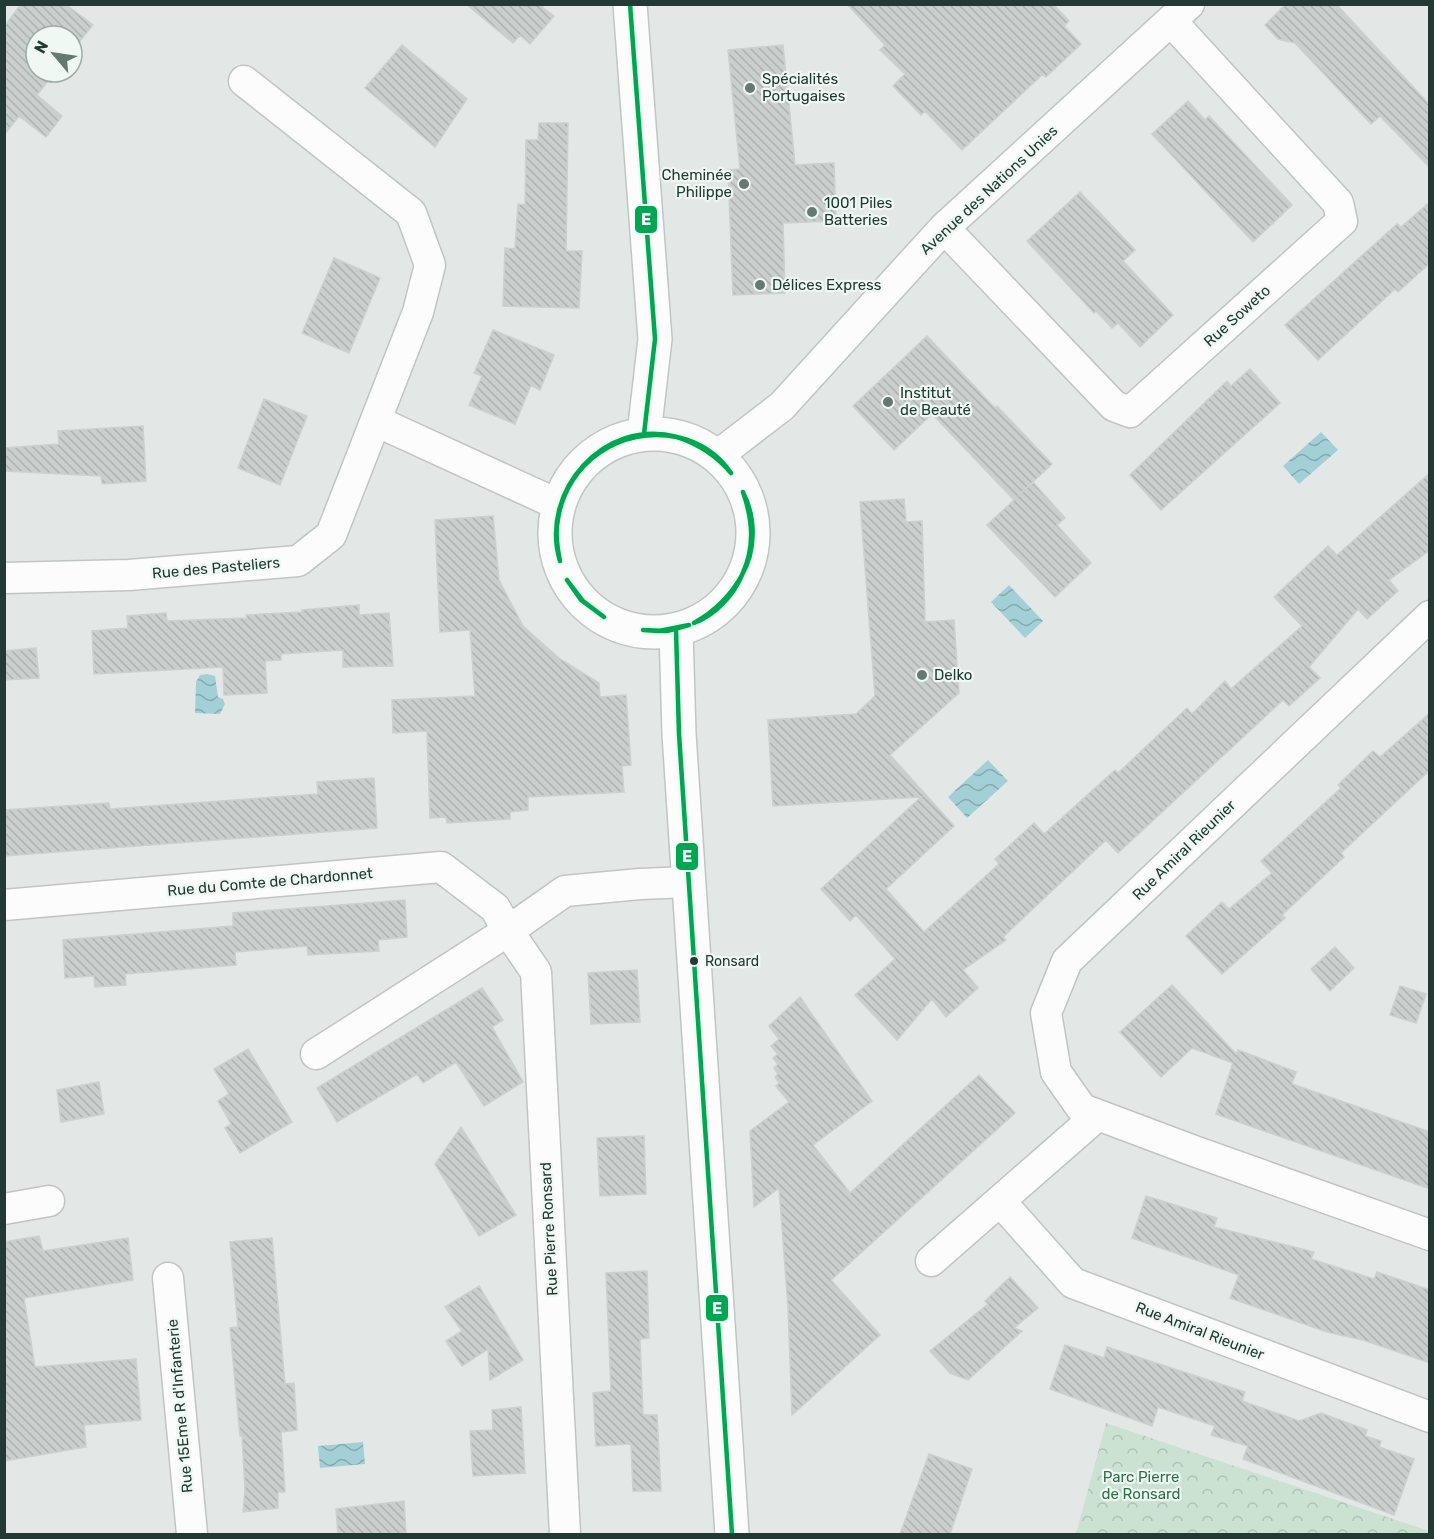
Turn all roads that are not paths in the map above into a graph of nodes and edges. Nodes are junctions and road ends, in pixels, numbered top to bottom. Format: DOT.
graph roads {
  1 [pos="630,4"];
  2 [pos="1180,13"];
  3 [pos="244,81"];
  4 [pos="944,228"];
  5 [pos="376,421"];
  6 [pos="644,434"];
  7 [pos="717,456"];
  8 [pos="559,505"];
  9 [pos="4,578"];
  10 [pos="1430,616"];
  11 [pos="676,630"];
  12 [pos="689,882"];
  13 [pos="4,905"];
  14 [pos="508,931"];
  15 [pos="316,1054"];
  16 [pos="1098,1115"];
  17 [pos="49,1201"];
  18 [pos="1000,1201"];
  19 [pos="4,1209"];
  20 [pos="1430,1235"];
  21 [pos="931,1261"];
  22 [pos="168,1278"];
  23 [pos="1430,1417"];
  24 [pos="192,1534"];
  25 [pos="565,1534"];
  26 [pos="732,1534"];
  1 -- 6 [label="main road"];
  2 -- 4 [label="street, Avenue des Nations Unies"];
  2 -- 4 [label="street, Rue Soweto"];
  3 -- 5 [label="street, Rue des Pasteliers"];
  4 -- 7 [label="street, Avenue des Nations Unies"];
  5 -- 8 [label="street"];
  5 -- 9 [label="street, Rue des Pasteliers"];
  6 -- 7 [label="main road"];
  6 -- 8 [label="main road"];
  7 -- 11 [label="main road"];
  8 -- 11 [label="main road"];
  10 -- 16 [label="street, Rue Amiral Rieunier"];
  11 -- 12 [label="main road"];
  12 -- 14 [label="street"];
  12 -- 26 [label="main road"];
  13 -- 14 [label="street, Rue du Comte de Chardonnet"];
  14 -- 15 [label="street"];
  14 -- 25 [label="street, Rue Pierre Ronsard"];
  16 -- 18 [label="street"];
  16 -- 20 [label="street, Rue Amiral Rieunier"];
  17 -- 19 [label="street"];
  18 -- 21 [label="street"];
  18 -- 23 [label="street, Rue Amiral Rieunier"];
  22 -- 24 [label="street, Rue 15Eme R d'Infanterie"];
}
